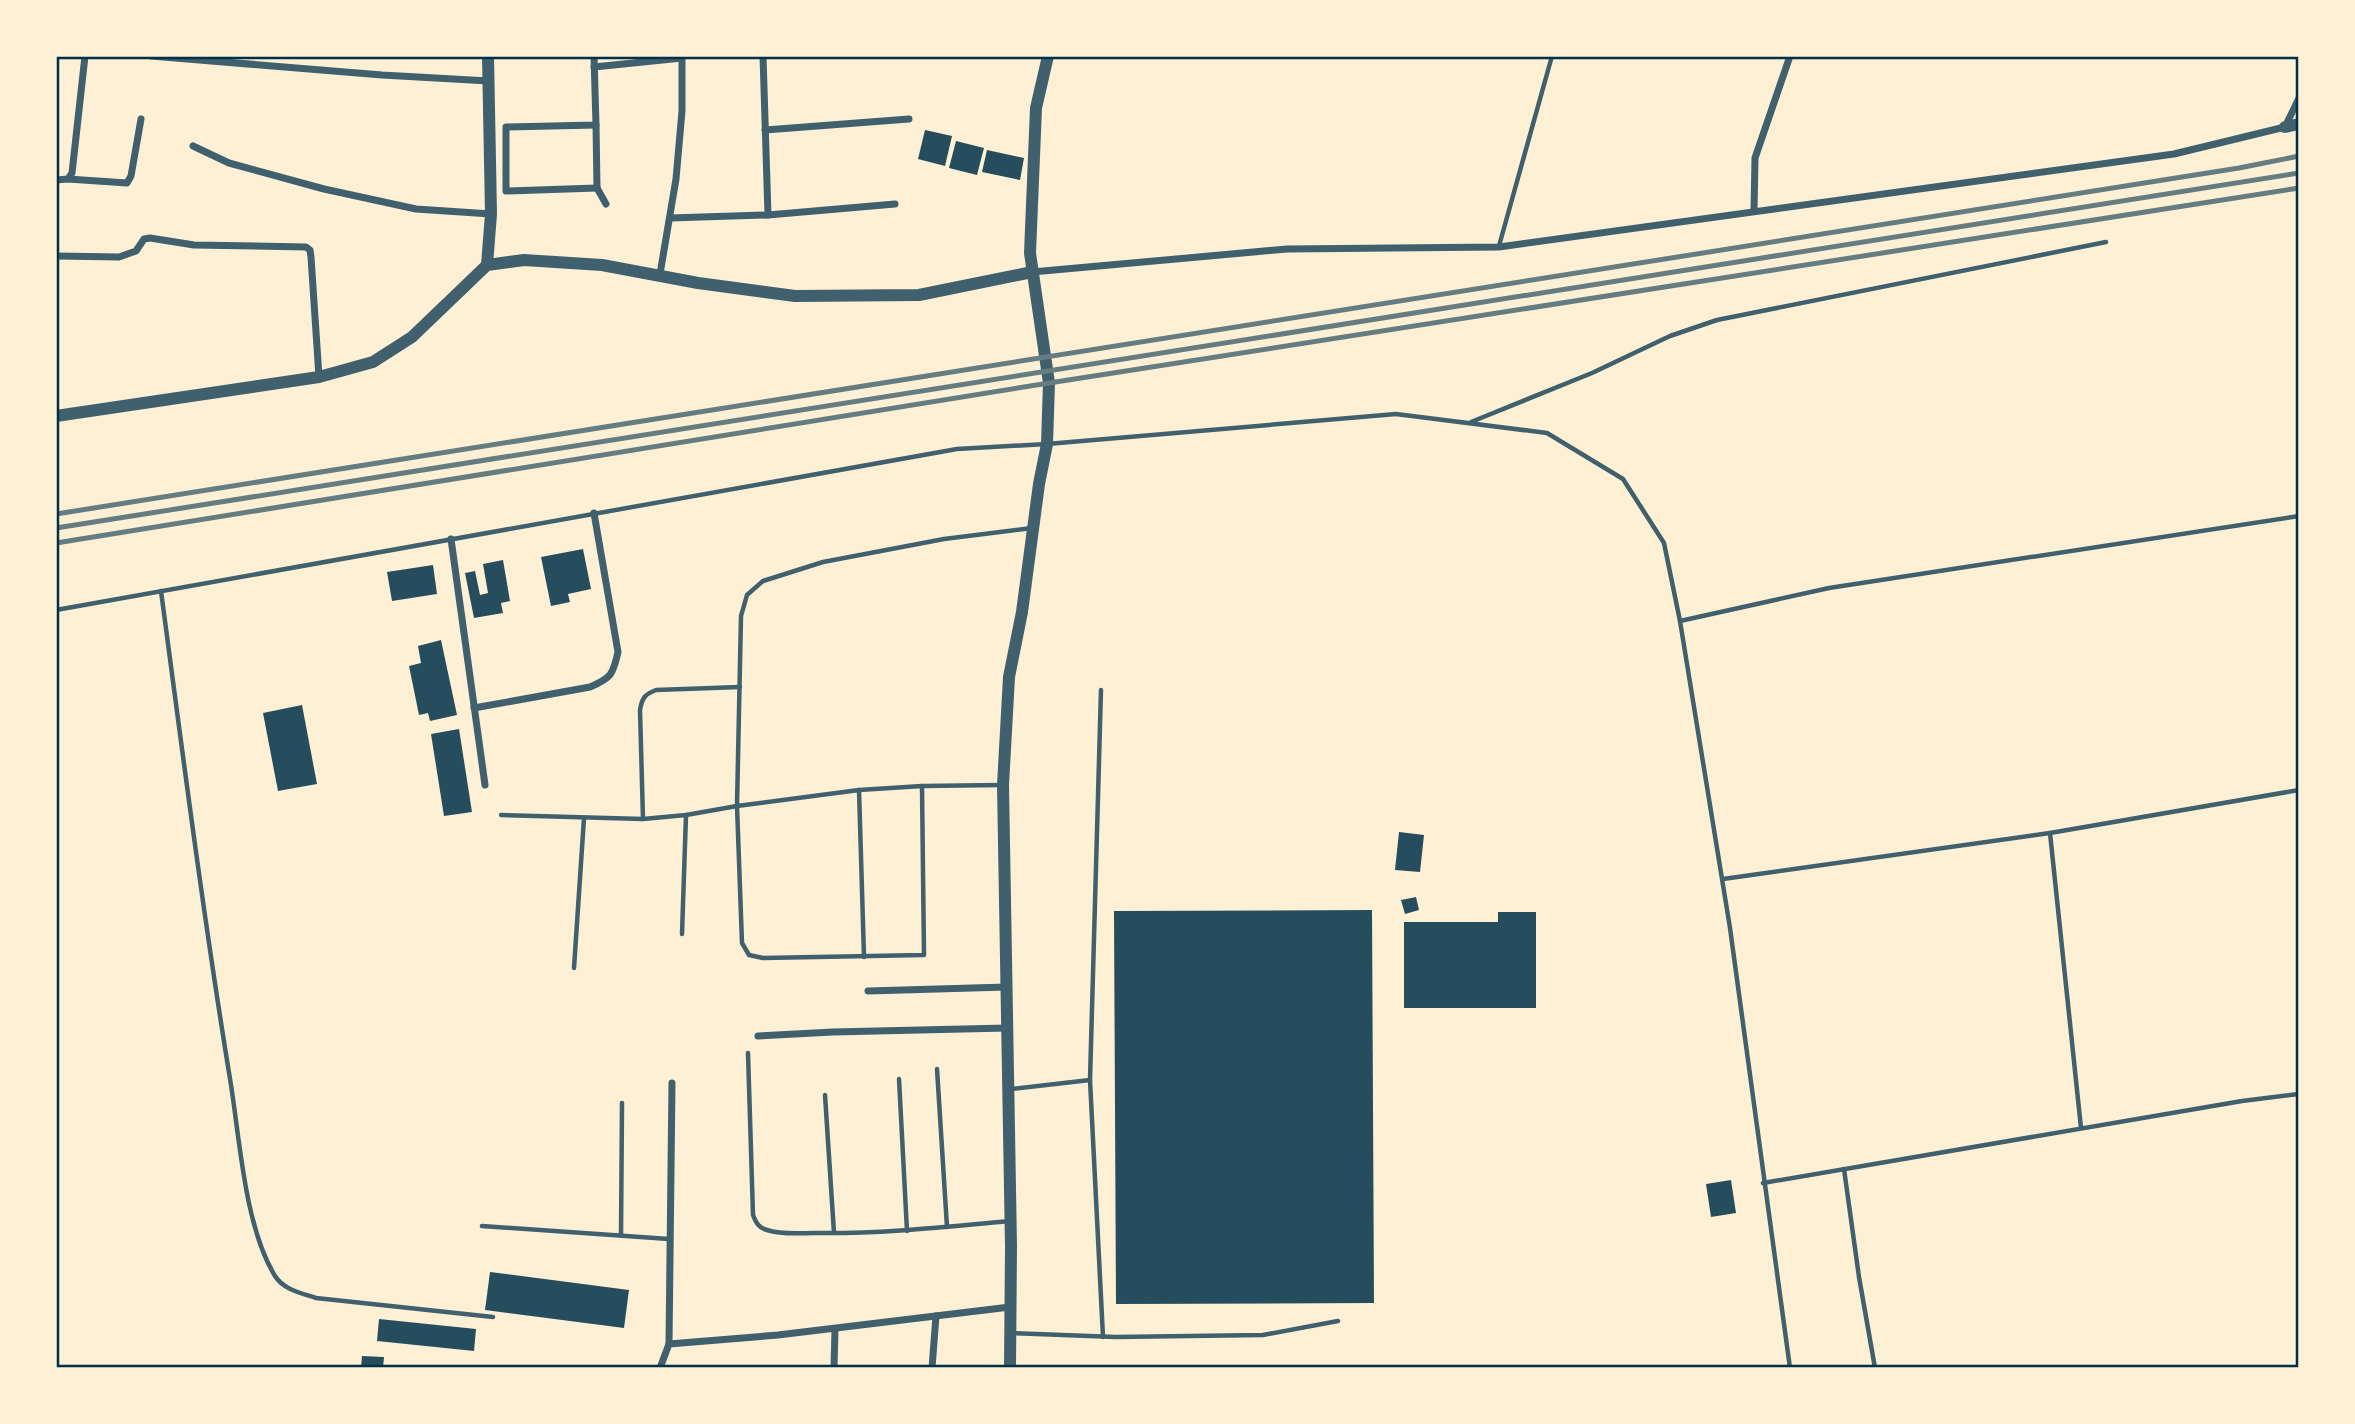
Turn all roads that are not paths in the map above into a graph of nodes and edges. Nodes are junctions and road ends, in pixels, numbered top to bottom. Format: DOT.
graph roads {
  1 [pos="85,56"];
  2 [pos="151,56"];
  3 [pos="488,56"];
  4 [pos="594,56"];
  5 [pos="763,56"];
  6 [pos="1048,56"];
  7 [pos="1552,56"];
  8 [pos="1790,56"];
  9 [pos="682,57"];
  10 [pos="211,59"];
  11 [pos="594,67"];
  12 [pos="489,81"];
  13 [pos="2299,98"];
  14 [pos="141,118"];
  15 [pos="909,119"];
  16 [pos="2299,124"];
  17 [pos="596,125"];
  18 [pos="2285,127"];
  19 [pos="765,131"];
  20 [pos="193,146"];
  21 [pos="68,179"];
  22 [pos="56,180"];
  23 [pos="597,188"];
  24 [pos="606,204"];
  25 [pos="895,204"];
  26 [pos="1754,211"];
  27 [pos="491,214"];
  28 [pos="768,215"];
  29 [pos="670,218"];
  30 [pos="2106,242"];
  31 [pos="1499,247"];
  32 [pos="56,256"];
  33 [pos="487,265"];
  34 [pos="1032,272"];
  35 [pos="660,274"];
  36 [pos="319,377"];
  37 [pos="56,416"];
  38 [pos="1469,423"];
  39 [pos="1047,444"];
  40 [pos="594,513"];
  41 [pos="2299,516"];
  42 [pos="1033,528"];
  43 [pos="451,539"];
  44 [pos="161,591"];
  45 [pos="56,610"];
  46 [pos="1680,621"];
  47 [pos="740,687"];
  48 [pos="1101,690"];
  49 [pos="474,708"];
  50 [pos="485,785"];
  51 [pos="1003,785"];
  52 [pos="922,786"];
  53 [pos="859,790"];
  54 [pos="2299,790"];
  55 [pos="737,806"];
  56 [pos="501,815"];
  57 [pos="686,815"];
  58 [pos="584,818"];
  59 [pos="643,819"];
  60 [pos="2050,833"];
  61 [pos="1723,879"];
  62 [pos="682,934"];
  63 [pos="864,957"];
  64 [pos="574,968"];
  65 [pos="1007,987"];
  66 [pos="868,992"];
  67 [pos="1007,1028"];
  68 [pos="758,1036"];
  69 [pos="748,1053"];
  70 [pos="937,1069"];
  71 [pos="899,1079"];
  72 [pos="1090,1080"];
  73 [pos="672,1083"];
  74 [pos="1007,1089"];
  75 [pos="2299,1094"];
  76 [pos="825,1095"];
  77 [pos="622,1103"];
  78 [pos="2081,1128"];
  79 [pos="1844,1169"];
  80 [pos="1763,1183"];
  81 [pos="1010,1221"];
  82 [pos="482,1226"];
  83 [pos="947,1227"];
  84 [pos="907,1231"];
  85 [pos="834,1233"];
  86 [pos="621,1235"];
  87 [pos="670,1239"];
  88 [pos="1010,1307"];
  89 [pos="936,1316"];
  90 [pos="494,1317"];
  91 [pos="1338,1321"];
  92 [pos="835,1329"];
  93 [pos="1010,1333"];
  94 [pos="1102,1337"];
  95 [pos="669,1344"];
  96 [pos="660,1368"];
  97 [pos="834,1368"];
  98 [pos="932,1368"];
  99 [pos="1010,1368"];
  100 [pos="1790,1368"];
  101 [pos="1875,1368"];
  1 -- 21 [label="street"];
  2 -- 10 [label="street"];
  3 -- 12 [label="street"];
  4 -- 11 [label="street"];
  5 -- 19 [label="street"];
  6 -- 34 [label="street"];
  7 -- 31 [label="lane"];
  8 -- 26 [label="street"];
  9 -- 11 [label="street"];
  9 -- 29 [label="street"];
  10 -- 12 [label="street"];
  11 -- 17 [label="street"];
  12 -- 27 [label="street"];
  13 -- 18 [label="street"];
  14 -- 21 [label="street"];
  15 -- 19 [label="street"];
  16 -- 18 [label="street"];
  17 -- 23 [label="street"];
  17 -- 23 [label="street"];
  18 -- 26 [label="street"];
  19 -- 28 [label="street"];
  20 -- 27 [label="street"];
  21 -- 22 [label="street"];
  23 -- 24 [label="street"];
  25 -- 28 [label="street"];
  26 -- 31 [label="street"];
  27 -- 33 [label="street"];
  28 -- 29 [label="street"];
  29 -- 35 [label="street"];
  30 -- 38 [label="lane"];
  31 -- 34 [label="street"];
  32 -- 36 [label="street"];
  33 -- 35 [label="street"];
  33 -- 36 [label="street"];
  34 -- 35 [label="street"];
  34 -- 39 [label="street"];
  36 -- 37 [label="street"];
  38 -- 39 [label="lane"];
  38 -- 46 [label="lane"];
  39 -- 40 [label="lane"];
  39 -- 42 [label="street"];
  40 -- 43 [label="lane"];
  40 -- 49 [label="street"];
  41 -- 46 [label="lane"];
  42 -- 47 [label="lane"];
  42 -- 51 [label="street"];
  43 -- 44 [label="lane"];
  43 -- 49 [label="street"];
  44 -- 45 [label="lane"];
  44 -- 90 [label="lane"];
  46 -- 61 [label="lane"];
  47 -- 55 [label="lane"];
  47 -- 59 [label="lane"];
  48 -- 72 [label="lane"];
  49 -- 50 [label="street"];
  51 -- 52 [label="lane"];
  51 -- 65 [label="street"];
  52 -- 53 [label="lane"];
  52 -- 63 [label="lane"];
  53 -- 55 [label="lane"];
  53 -- 63 [label="lane"];
  54 -- 60 [label="lane"];
  55 -- 57 [label="lane"];
  55 -- 63 [label="lane"];
  56 -- 58 [label="lane"];
  57 -- 59 [label="lane"];
  57 -- 62 [label="lane"];
  58 -- 59 [label="lane"];
  58 -- 64 [label="lane"];
  60 -- 61 [label="lane"];
  60 -- 78 [label="lane"];
  61 -- 80 [label="lane"];
  65 -- 66 [label="street"];
  65 -- 67 [label="street"];
  67 -- 68 [label="street"];
  67 -- 74 [label="street"];
  69 -- 85 [label="lane"];
  70 -- 83 [label="lane"];
  71 -- 84 [label="lane"];
  72 -- 74 [label="lane"];
  72 -- 94 [label="lane"];
  73 -- 87 [label="street"];
  74 -- 81 [label="street"];
  75 -- 78 [label="lane"];
  76 -- 85 [label="lane"];
  77 -- 86 [label="lane"];
  78 -- 79 [label="lane"];
  79 -- 80 [label="lane"];
  79 -- 101 [label="lane"];
  80 -- 100 [label="lane"];
  81 -- 83 [label="lane"];
  81 -- 88 [label="street"];
  82 -- 86 [label="lane"];
  83 -- 84 [label="lane"];
  84 -- 85 [label="lane"];
  86 -- 87 [label="lane"];
  87 -- 95 [label="street"];
  88 -- 89 [label="street"];
  88 -- 93 [label="street"];
  89 -- 92 [label="street"];
  89 -- 98 [label="street"];
  91 -- 94 [label="lane"];
  92 -- 95 [label="street"];
  92 -- 97 [label="street"];
  93 -- 94 [label="lane"];
  93 -- 99 [label="street"];
  95 -- 96 [label="street"];
}
